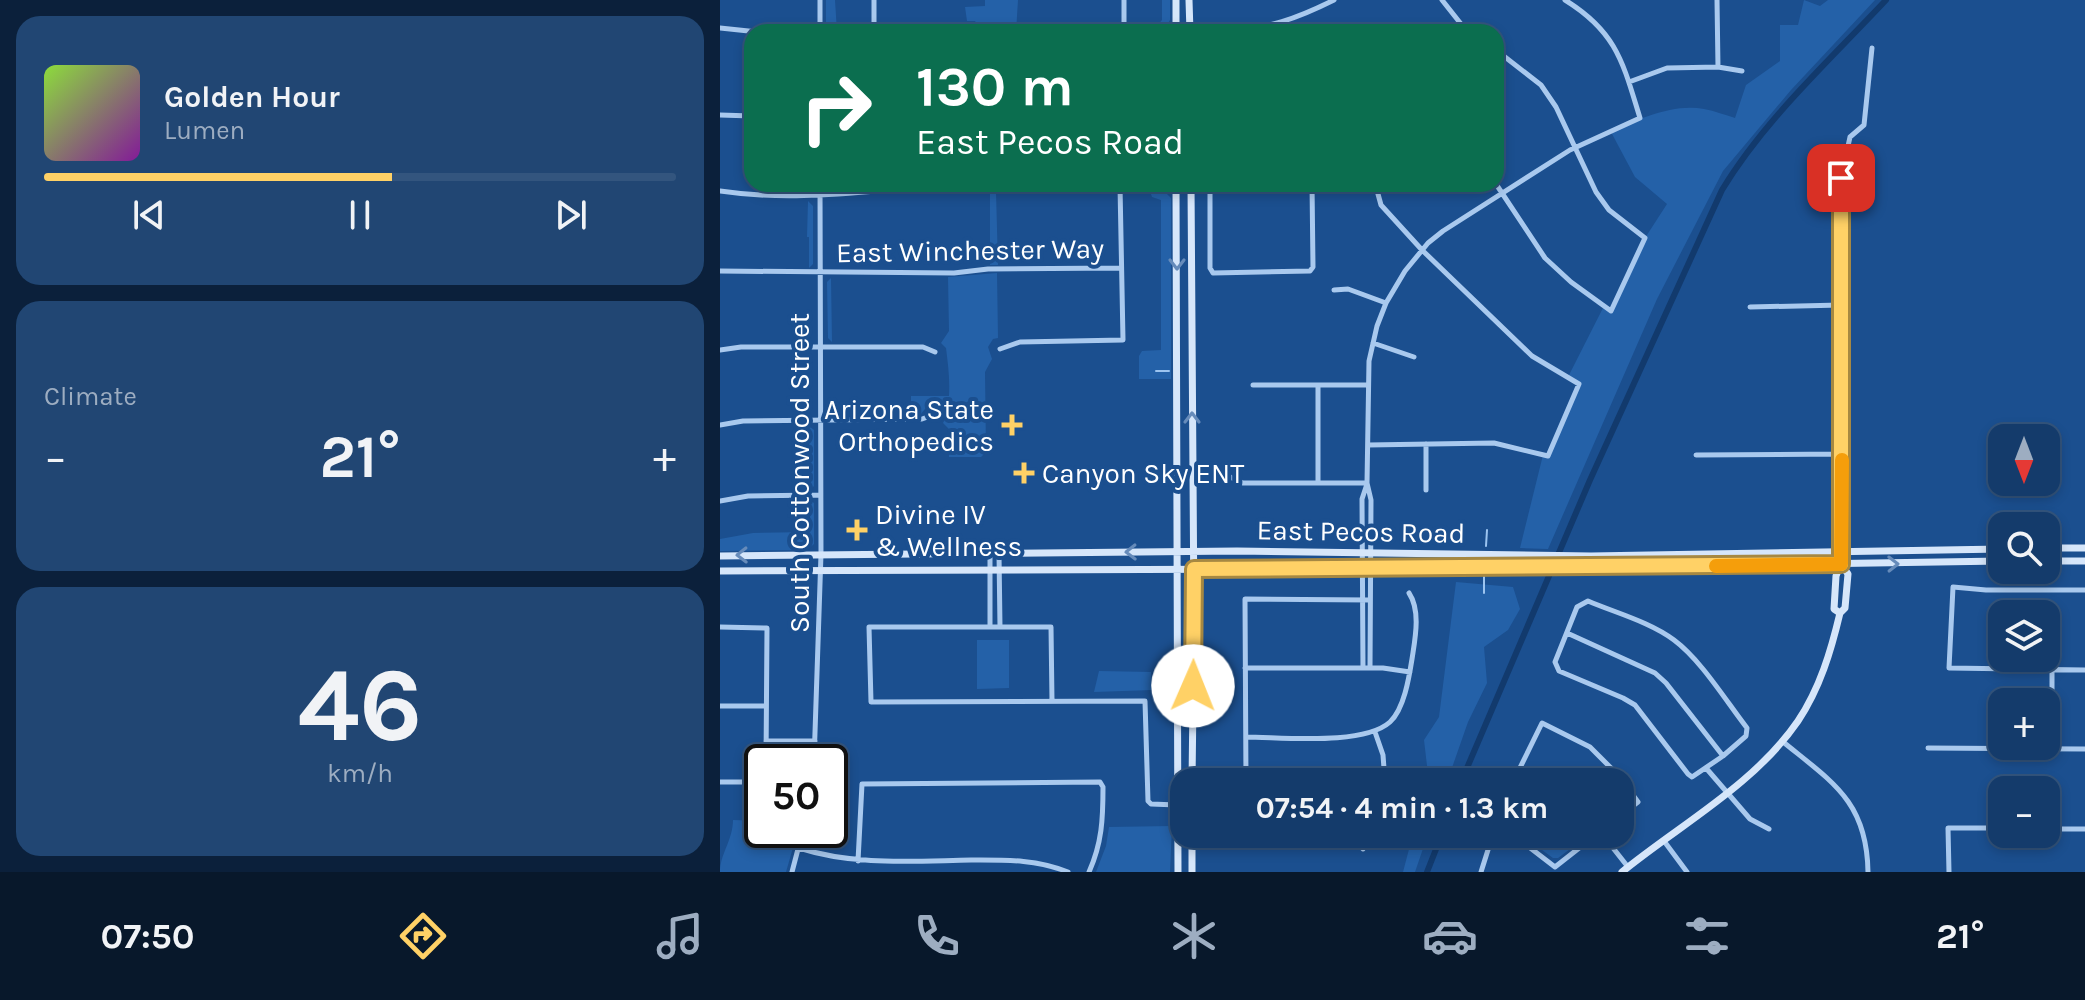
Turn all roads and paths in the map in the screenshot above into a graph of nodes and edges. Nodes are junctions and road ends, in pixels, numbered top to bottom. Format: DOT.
graph roads {
  1 [pos="820,0"];
  2 [pos="874,0"];
  3 [pos="1124,0"];
  4 [pos="1176,0"];
  5 [pos="1189,0"];
  6 [pos="1334,0"];
  7 [pos="1442,0"];
  8 [pos="1565,0"];
  9 [pos="1717,0"];
  10 [pos="820,24"];
  11 [pos="874,24"];
  12 [pos="1124,24"];
  13 [pos="1176,24"];
  14 [pos="1190,24"];
  15 [pos="1281,24"];
  16 [pos="1461,24"];
  17 [pos="720,28"];
  18 [pos="744,31"];
  19 [pos="1872,48"];
  20 [pos="1504,56"];
  21 [pos="1718,67"];
  22 [pos="1742,71"];
  23 [pos="1629,82"];
  24 [pos="720,115"];
  25 [pos="744,116"];
  26 [pos="1574,148"];
  27 [pos="720,191"];
  28 [pos="820,192"];
  29 [pos="868,192"];
  30 [pos="1120,192"];
  31 [pos="1176,192"];
  32 [pos="1191,192"];
  33 [pos="1210,192"];
  34 [pos="1312,192"];
  35 [pos="1504,192"];
  36 [pos="1502,193"];
  37 [pos="1378,194"];
  38 [pos="820,196"];
  39 [pos="1422,250"];
  40 [pos="1121,268"];
  41 [pos="720,271"];
  42 [pos="820,273"];
  43 [pos="1334,290"];
  44 [pos="1386,303"];
  45 [pos="1841,305"];
  46 [pos="1750,307"];
  47 [pos="1373,343"];
  48 [pos="820,347"];
  49 [pos="1000,349"];
  50 [pos="720,350"];
  51 [pos="935,352"];
  52 [pos="1414,357"];
  53 [pos="1253,385"];
  54 [pos="1318,385"];
  55 [pos="1368,385"];
  56 [pos="936,414"];
  57 [pos="821,420"];
  58 [pos="720,425"];
  59 [pos="1426,444"];
  60 [pos="1368,445"];
  61 [pos="1842,454"];
  62 [pos="1696,455"];
  63 [pos="1228,476"];
  64 [pos="1318,483"];
  65 [pos="1367,483"];
  66 [pos="1426,490"];
  67 [pos="820,495"];
  68 [pos="720,501"];
  69 [pos="2060,548"];
  70 [pos="2085,548"];
  71 [pos="1988,549"];
  72 [pos="1177,552"];
  73 [pos="1194,552"];
  74 [pos="1367,552"];
  75 [pos="1841,553"];
  76 [pos="821,554"];
  77 [pos="994,554"];
  78 [pos="720,556"];
  79 [pos="1988,561"];
  80 [pos="2060,561"];
  81 [pos="2085,561"];
  82 [pos="1841,564"];
  83 [pos="1366,567"];
  84 [pos="994,569"];
  85 [pos="1177,569"];
  86 [pos="1194,569"];
  87 [pos="819,570"];
  88 [pos="720,571"];
  89 [pos="2085,590"];
  90 [pos="1409,593"];
  91 [pos="990,597"];
  92 [pos="999,597"];
  93 [pos="1362,600"];
  94 [pos="1370,600"];
  95 [pos="990,607"];
  96 [pos="999,607"];
  97 [pos="720,627"];
  98 [pos="990,627"];
  99 [pos="1000,627"];
  100 [pos="1567,633"];
  101 [pos="1245,668"];
  102 [pos="1363,668"];
  103 [pos="1370,668"];
  104 [pos="1988,669"];
  105 [pos="2060,670"];
  106 [pos="2085,670"];
  107 [pos="1410,672"];
  108 [pos="1052,701"];
  109 [pos="720,706"];
  110 [pos="766,706"];
  111 [pos="1375,732"];
  112 [pos="1246,737"];
  113 [pos="766,741"];
  114 [pos="815,741"];
  115 [pos="1782,741"];
  116 [pos="815,744"];
  117 [pos="1928,748"];
  118 [pos="1988,748"];
  119 [pos="2060,749"];
  120 [pos="2085,749"];
  121 [pos="1723,756"];
  122 [pos="1177,768"];
  123 [pos="1192,768"];
  124 [pos="1246,768"];
  125 [pos="1384,768"];
  126 [pos="1520,768"];
  127 [pos="1611,768"];
  128 [pos="1706,768"];
  129 [pos="720,782"];
  130 [pos="744,782"];
  131 [pos="1726,793"];
  132 [pos="1170,805"];
  133 [pos="1988,828"];
  134 [pos="1769,829"];
  135 [pos="2060,829"];
  136 [pos="2085,829"];
  137 [pos="1664,841"];
  138 [pos="799,848"];
  139 [pos="1178,848"];
  140 [pos="1192,848"];
  141 [pos="1489,848"];
  142 [pos="1530,848"];
  143 [pos="1580,848"];
  144 [pos="1609,848"];
  145 [pos="858,861"];
  146 [pos="1625,870"];
  147 [pos="792,872"];
  148 [pos="1068,872"];
  149 [pos="1089,872"];
  150 [pos="1178,872"];
  151 [pos="1192,872"];
  152 [pos="1481,872"];
  153 [pos="1687,872"];
  154 [pos="1868,872"];
  155 [pos="1949,872"];
  1 -- 10 [label="street"];
  2 -- 11 [label="street"];
  3 -- 12 [label="street"];
  4 -- 13 [label="main road"];
  5 -- 14 [label="main road"];
  6 -- 15 [label="street"];
  7 -- 16 [label="street"];
  8 -- 23 [label="street"];
  9 -- 21 [label="street"];
  17 -- 18 [label="street"];
  19 -- 45 [label="street"];
  20 -- 26 [label="street"];
  21 -- 22 [label="street"];
  21 -- 23 [label="street"];
  23 -- 26 [label="street"];
  24 -- 25 [label="street"];
  26 -- 35 [label="street"];
  26 -- 36 [label="street"];
  27 -- 38 [label="street"];
  28 -- 38 [label="street, South Cottonwood Street"];
  29 -- 38 [label="street"];
  30 -- 40 [label="street"];
  31 -- 72 [label="main road, one-way"];
  73 -- 32 [label="main road, one-way"];
  33 -- 34 [label="street"];
  36 -- 39 [label="street"];
  37 -- 39 [label="street"];
  38 -- 42 [label="street, South Cottonwood Street"];
  39 -- 44 [label="street"];
  39 -- 59 [label="street"];
  40 -- 42 [label="street, East Winchester Way"];
  40 -- 49 [label="street"];
  41 -- 42 [label="street, East Winchester Way"];
  42 -- 48 [label="street, South Cottonwood Street"];
  43 -- 44 [label="street"];
  44 -- 47 [label="street"];
  45 -- 46 [label="street"];
  45 -- 61 [label="street"];
  47 -- 52 [label="street"];
  47 -- 55 [label="street"];
  48 -- 50 [label="street"];
  48 -- 51 [label="street"];
  48 -- 57 [label="street, South Cottonwood Street"];
  53 -- 54 [label="street"];
  54 -- 55 [label="street"];
  54 -- 64 [label="street"];
  55 -- 60 [label="street"];
  56 -- 57 [label="street"];
  57 -- 58 [label="street"];
  57 -- 67 [label="street, South Cottonwood Street"];
  59 -- 60 [label="street"];
  59 -- 66 [label="street"];
  60 -- 65 [label="street"];
  61 -- 62 [label="street"];
  61 -- 75 [label="street"];
  63 -- 64 [label="street"];
  64 -- 65 [label="street"];
  65 -- 74 [label="street"];
  67 -- 68 [label="street"];
  67 -- 76 [label="street, South Cottonwood Street"];
  69 -- 70 [label="main road"];
  71 -- 75 [label="main road, East Pecos Road"];
  72 -- 73 [label="main road, East Pecos Road"];
  72 -- 77 [label="main road, East Pecos Road, one-way"];
  72 -- 85 [label="main road"];
  73 -- 74 [label="main road, East Pecos Road"];
  73 -- 86 [label="main road"];
  74 -- 75 [label="main road, East Pecos Road"];
  74 -- 83 [label="street"];
  75 -- 82 [label="main road"];
  76 -- 77 [label="main road, East Pecos Road"];
  76 -- 78 [label="main road, East Pecos Road, one-way"];
  76 -- 87 [label="street, South Cottonwood Street"];
  77 -- 84 [label="street"];
  82 -- 79 [label="main road, East Pecos Road, one-way"];
  80 -- 81 [label="main road"];
  82 -- 83 [label="main road, East Pecos Road"];
  82 -- 115 [label="main road"];
  83 -- 86 [label="main road, East Pecos Road"];
  83 -- 93 [label="street"];
  83 -- 94 [label="street"];
  84 -- 85 [label="main road, East Pecos Road"];
  84 -- 87 [label="main road, East Pecos Road"];
  84 -- 91 [label="street"];
  84 -- 92 [label="street"];
  85 -- 86 [label="main road, East Pecos Road"];
  85 -- 122 [label="main road"];
  86 -- 123 [label="main road"];
  87 -- 88 [label="main road, East Pecos Road"];
  87 -- 114 [label="street, South Cottonwood Street"];
  89 -- 104 [label="street"];
  90 -- 107 [label="street"];
  91 -- 92 [label="street"];
  91 -- 95 [label="street"];
  92 -- 96 [label="street"];
  93 -- 94 [label="street"];
  93 -- 101 [label="street"];
  93 -- 102 [label="street"];
  94 -- 103 [label="street"];
  95 -- 96 [label="street"];
  95 -- 98 [label="street"];
  96 -- 99 [label="street"];
  97 -- 110 [label="street"];
  98 -- 99 [label="street"];
  98 -- 108 [label="street"];
  99 -- 108 [label="street"];
  100 -- 121 [label="street"];
  100 -- 121 [label="street"];
  100 -- 128 [label="street"];
  101 -- 102 [label="street"];
  101 -- 112 [label="street"];
  102 -- 103 [label="street"];
  103 -- 107 [label="street"];
  105 -- 106 [label="street"];
  107 -- 111 [label="street"];
  108 -- 132 [label="street"];
  109 -- 110 [label="street"];
  110 -- 113 [label="street"];
  111 -- 112 [label="street"];
  111 -- 125 [label="street"];
  112 -- 124 [label="street"];
  113 -- 114 [label="street"];
  114 -- 116 [label="street, South Cottonwood Street"];
  115 -- 131 [label="main road"];
  115 -- 154 [label="street"];
  117 -- 118 [label="street"];
  119 -- 120 [label="street"];
  121 -- 128 [label="street"];
  126 -- 127 [label="street"];
  128 -- 131 [label="street"];
  129 -- 130 [label="street"];
  131 -- 134 [label="street"];
  131 -- 137 [label="main road"];
  133 -- 155 [label="street"];
  135 -- 136 [label="street"];
  137 -- 146 [label="main road"];
  137 -- 153 [label="street"];
  138 -- 145 [label="street"];
  138 -- 147 [label="street"];
  139 -- 150 [label="main road"];
  140 -- 151 [label="main road"];
  141 -- 152 [label="street"];
  142 -- 143 [label="street"];
  144 -- 146 [label="street"];
  145 -- 148 [label="street"];
  145 -- 149 [label="street"];
}
